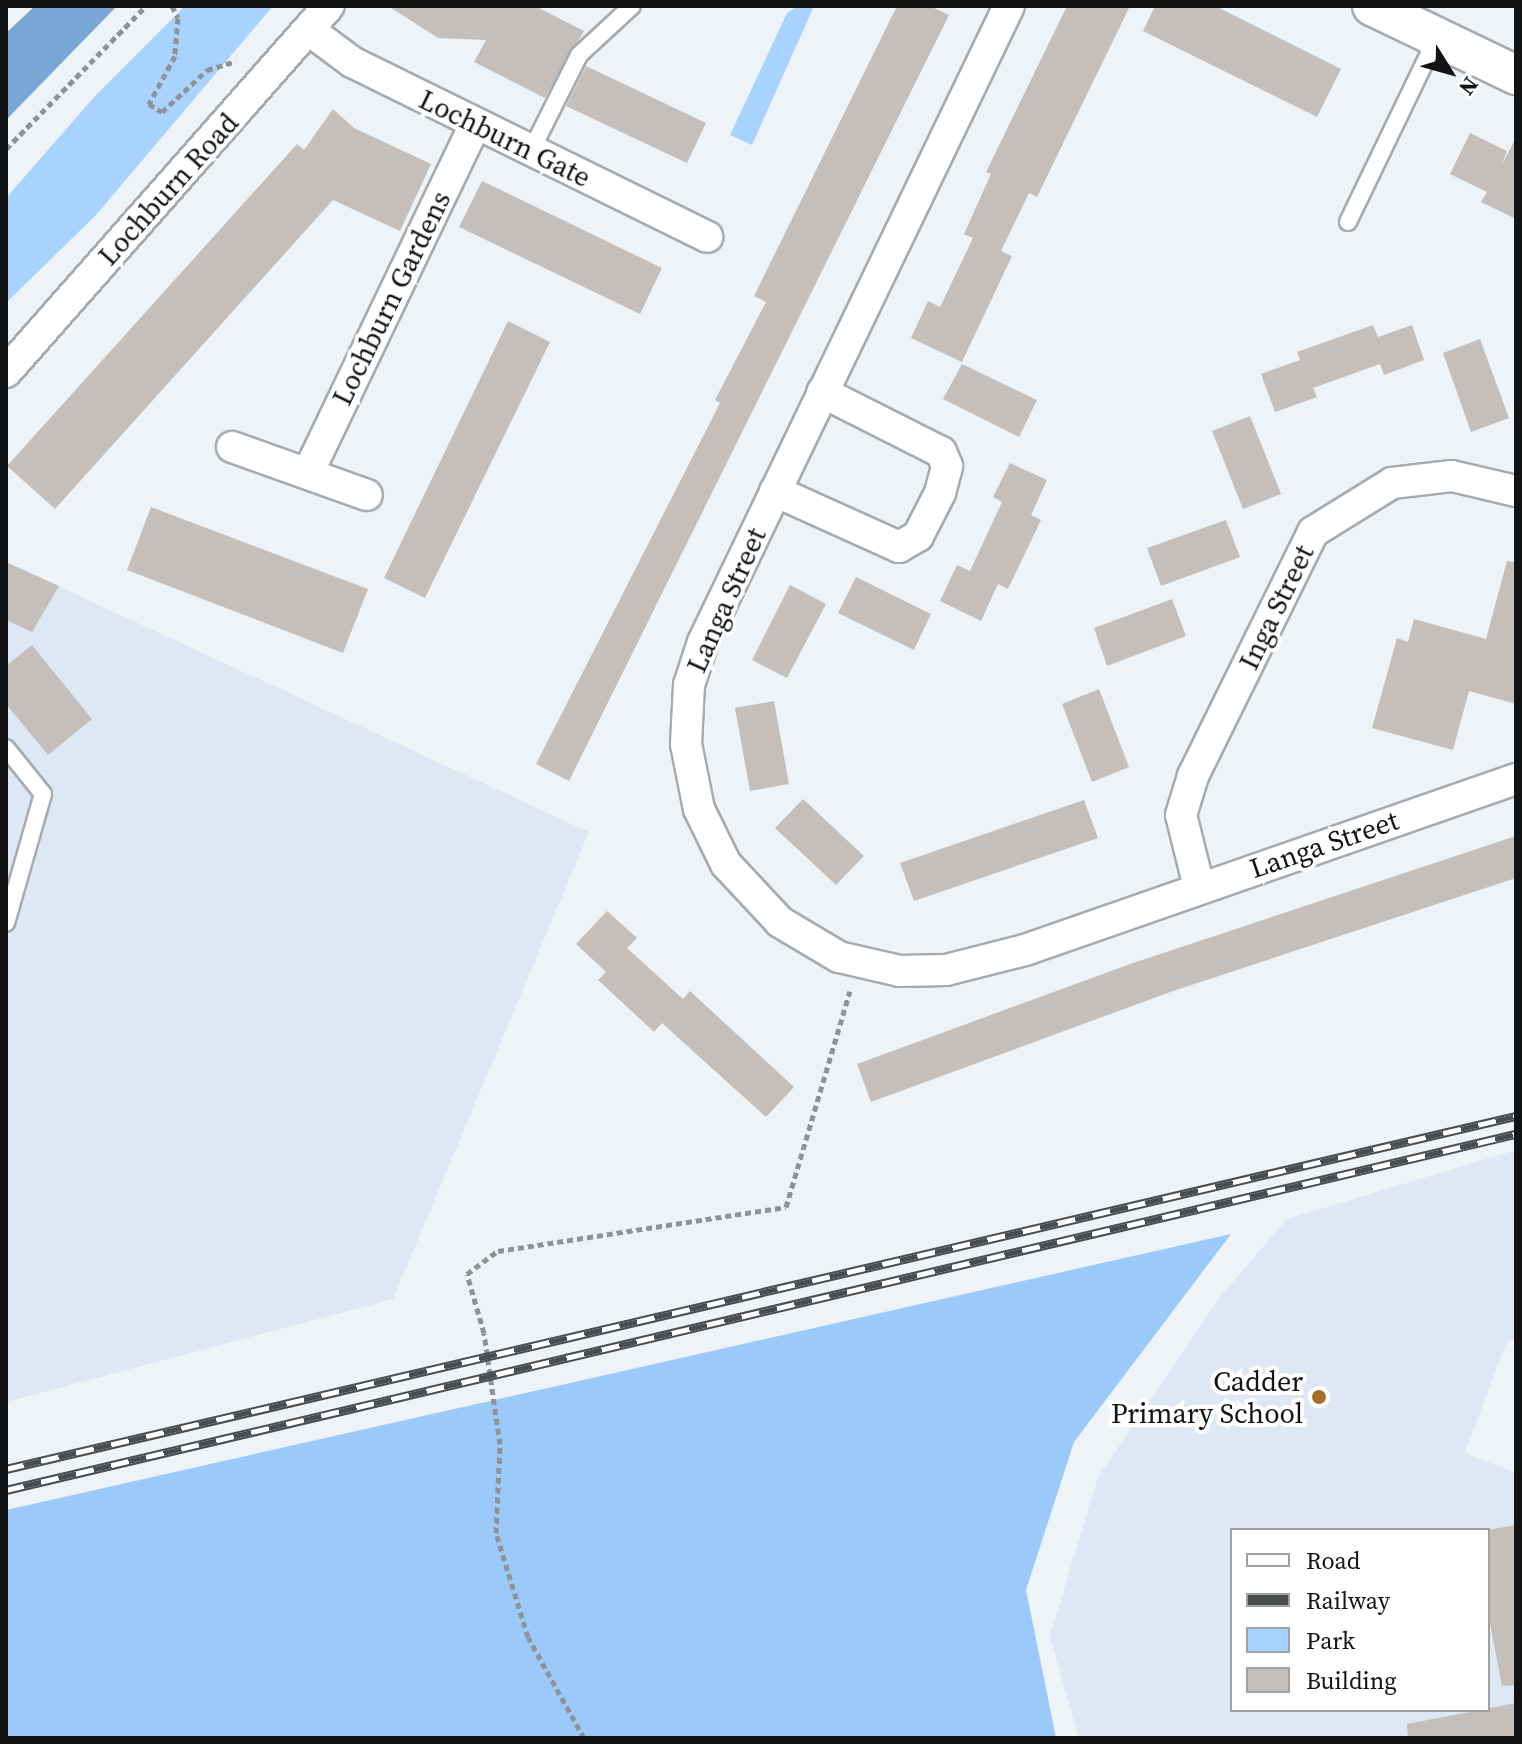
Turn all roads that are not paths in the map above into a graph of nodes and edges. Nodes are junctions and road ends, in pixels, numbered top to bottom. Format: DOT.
graph roads {
  1 [pos="329,6"];
  2 [pos="632,6"];
  3 [pos="1009,6"];
  4 [pos="1372,6"];
  5 [pos="309,30"];
  6 [pos="1437,37"];
  7 [pos="1516,75"];
  8 [pos="475,124"];
  9 [pos="531,151"];
  10 [pos="1348,222"];
  11 [pos="707,237"];
  12 [pos="6,372"];
  13 [pos="822,392"];
  14 [pos="232,447"];
  15 [pos="308,473"];
  16 [pos="775,491"];
  17 [pos="1516,491"];
  18 [pos="367,495"];
  19 [pos="6,748"];
  20 [pos="1516,779"];
  21 [pos="1199,887"];
  22 [pos="6,923"];
  1 -- 5 [label="street, Lochburn Road"];
  2 -- 9 [label="lane"];
  3 -- 13 [label="street, Langa Street"];
  4 -- 6 [label="street"];
  5 -- 8 [label="street, Lochburn Gate"];
  5 -- 12 [label="street, Lochburn Road"];
  6 -- 7 [label="street"];
  6 -- 10 [label="lane"];
  8 -- 9 [label="street, Lochburn Gate"];
  8 -- 15 [label="street, Lochburn Gardens"];
  9 -- 11 [label="street, Lochburn Gate"];
  13 -- 16 [label="street, Langa Street"];
  13 -- 16 [label="street"];
  14 -- 15 [label="street"];
  15 -- 18 [label="street"];
  16 -- 21 [label="street, Langa Street"];
  17 -- 21 [label="street, Inga Street"];
  19 -- 22 [label="lane"];
  20 -- 21 [label="street, Langa Street"];
}
